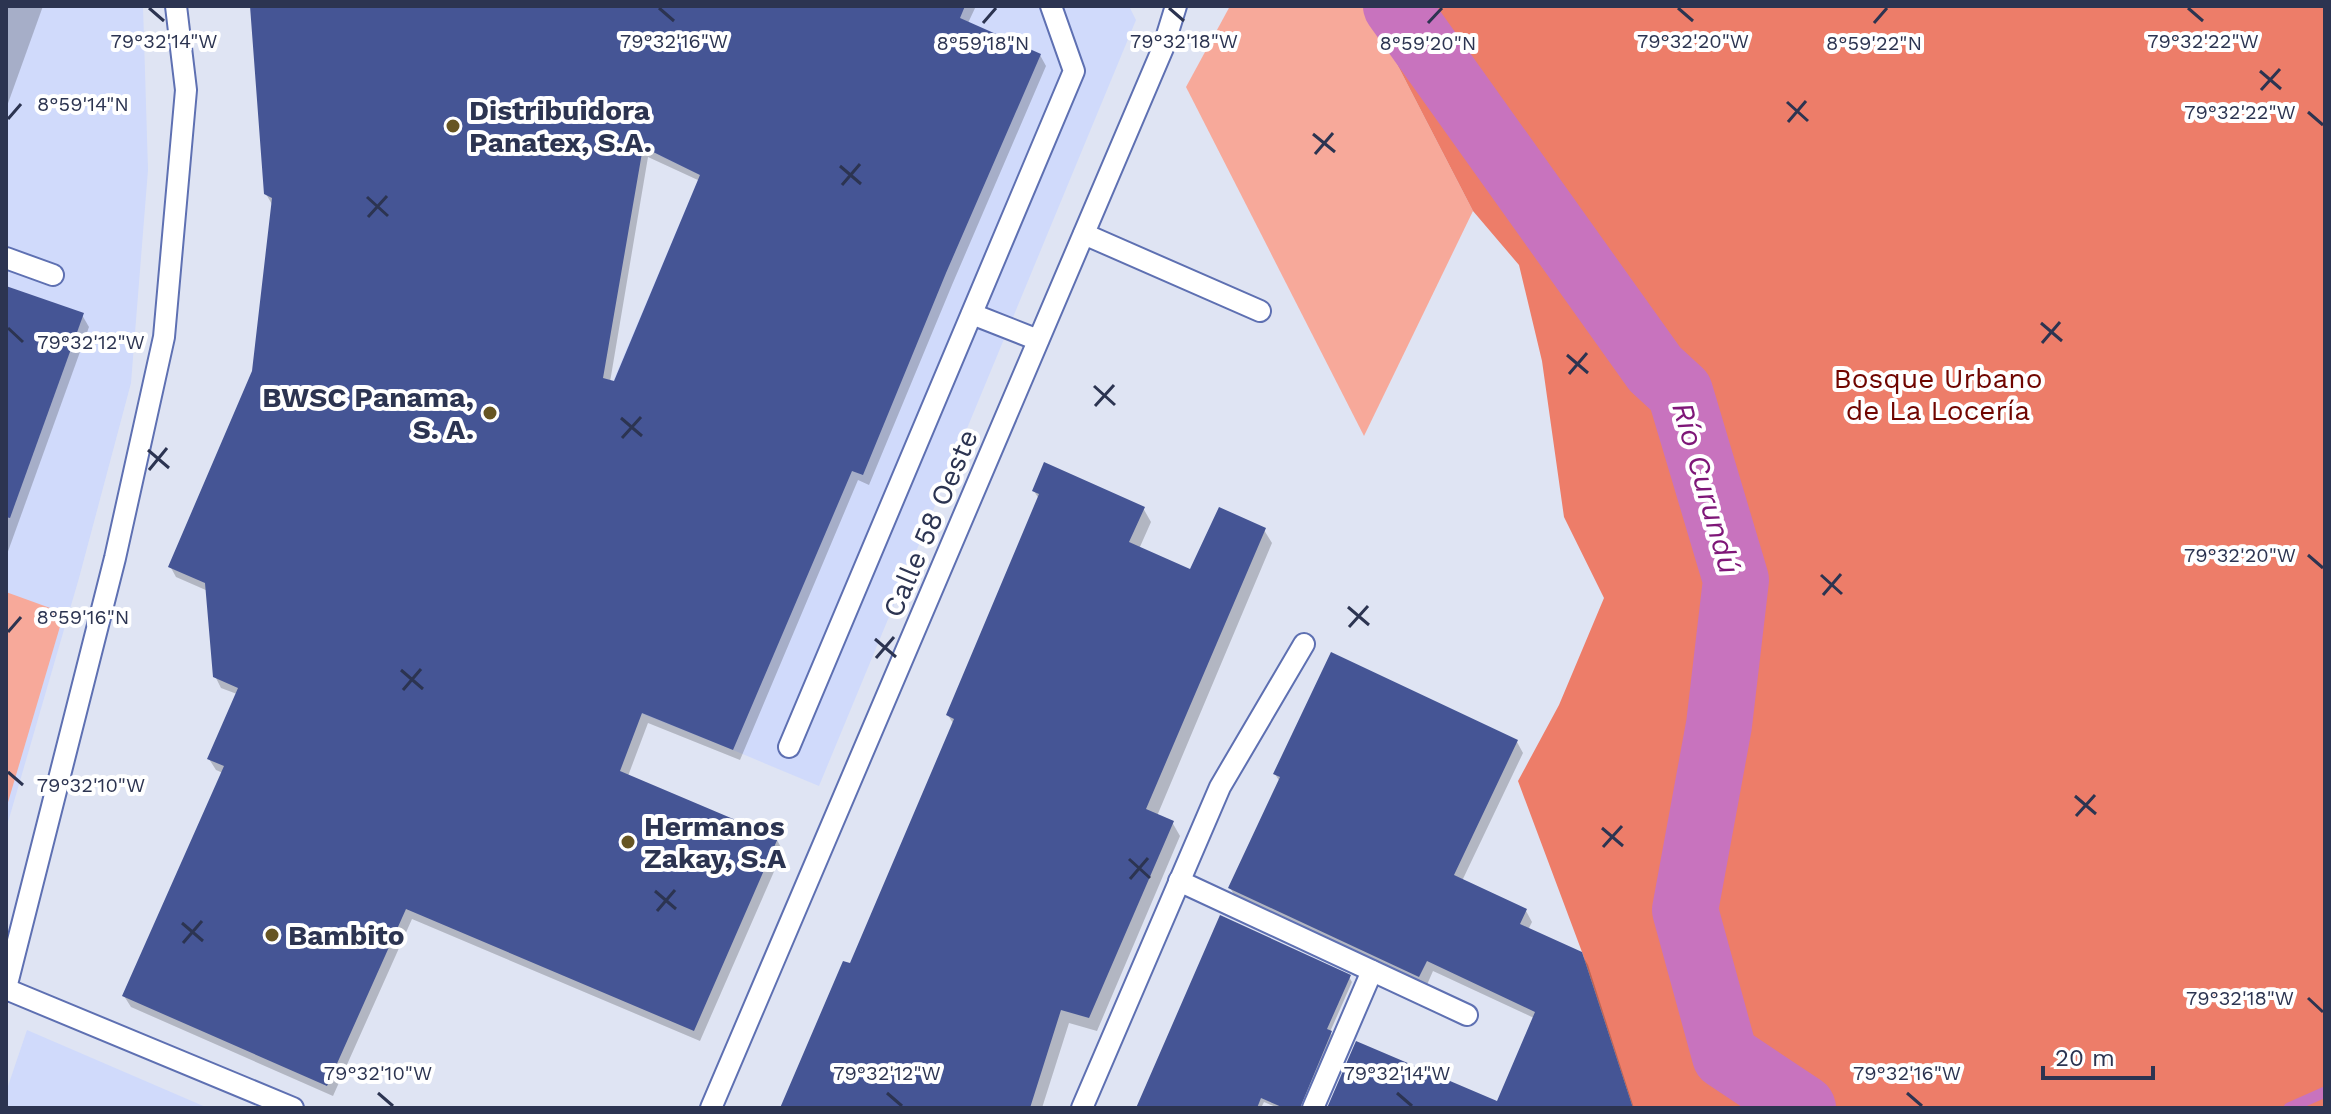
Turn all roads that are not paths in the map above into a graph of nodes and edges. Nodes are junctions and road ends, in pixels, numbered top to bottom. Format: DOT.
graph roads {
  1 [pos="176,6"];
  2 [pos="1051,6"];
  3 [pos="1176,6"];
  4 [pos="1084,234"];
  5 [pos="6,258"];
  6 [pos="53,275"];
  7 [pos="1260,311"];
  8 [pos="972,314"];
  9 [pos="1038,340"];
  10 [pos="1304,644"];
  11 [pos="789,747"];
  12 [pos="1179,881"];
  13 [pos="1372,971"];
  14 [pos="6,988"];
  15 [pos="1467,1015"];
  16 [pos="293,1108"];
  17 [pos="711,1108"];
  18 [pos="1082,1108"];
  19 [pos="1313,1108"];
  1 -- 14 [label="lane"];
  2 -- 8 [label="lane"];
  3 -- 4 [label="lane, Calle 58 Oeste"];
  4 -- 7 [label="lane"];
  4 -- 9 [label="lane, Calle 58 Oeste"];
  5 -- 6 [label="lane"];
  8 -- 9 [label="lane"];
  8 -- 11 [label="lane"];
  9 -- 17 [label="lane, Calle 58 Oeste"];
  10 -- 12 [label="lane"];
  12 -- 13 [label="lane"];
  12 -- 18 [label="lane"];
  13 -- 15 [label="lane"];
  13 -- 19 [label="lane"];
  14 -- 16 [label="lane"];
}
